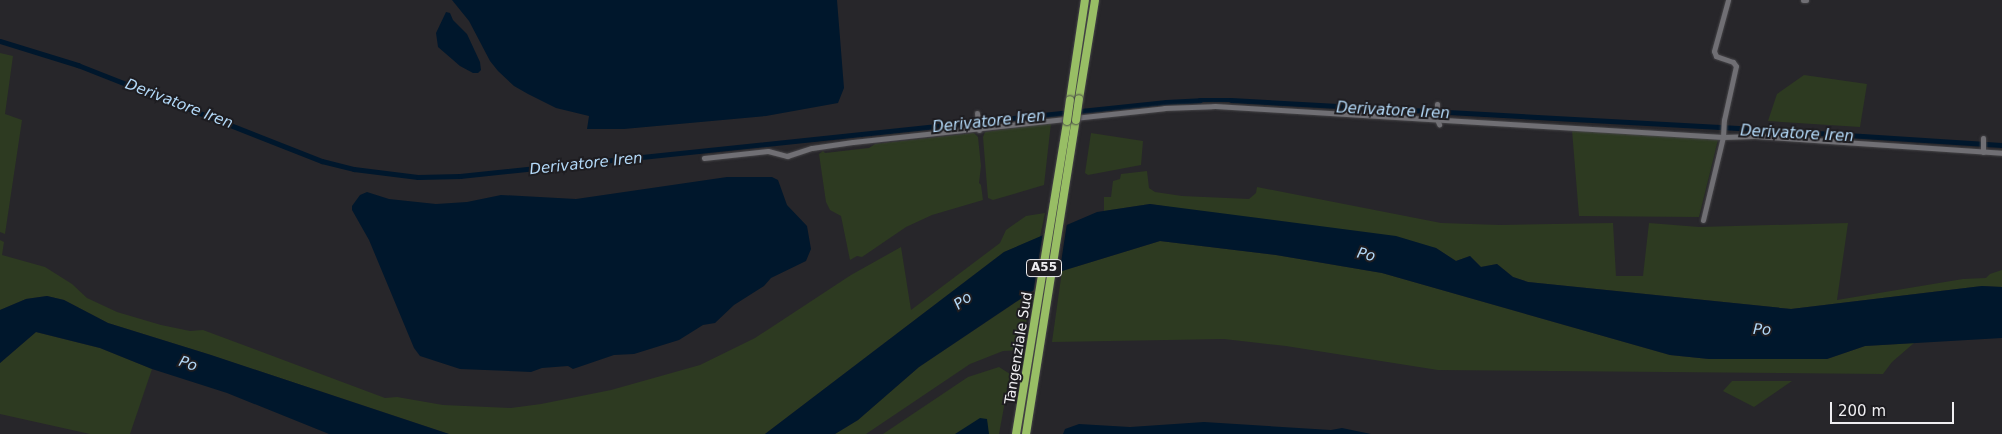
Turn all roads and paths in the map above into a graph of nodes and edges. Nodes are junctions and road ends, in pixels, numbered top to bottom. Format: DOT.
graph roads {
  1 [pos="1086,0"];
  2 [pos="1095,0"];
  3 [pos="1728,0"];
  4 [pos="1437,104"];
  5 [pos="977,113"];
  6 [pos="1437,120"];
  7 [pos="979,130"];
  8 [pos="1723,137"];
  9 [pos="1984,138"];
  10 [pos="1983,151"];
  11 [pos="2002,153"];
  12 [pos="704,158"];
  13 [pos="1702,220"];
  14 [pos="1031,406"];
  15 [pos="1014,434"];
  16 [pos="1026,434"];
  17 [pos="1030,434"];
  1 -- 15 [label="highway, Tangenziale Sud / A55, bridge"];
  2 -- 14 [label="highway, Tangenziale Sud / A55, bridge"];
  3 -- 8 [label="street"];
  4 -- 6 [label="street"];
  5 -- 7 [label="street"];
  6 -- 7 [label="street"];
  6 -- 8 [label="street"];
  7 -- 12 [label="street"];
  8 -- 10 [label="street"];
  8 -- 13 [label="street"];
  9 -- 10 [label="street"];
  10 -- 11 [label="street"];
  14 -- 16 [label="highway, Tangenziale Sud / A55"];
  14 -- 17 [label="highway"];
}
